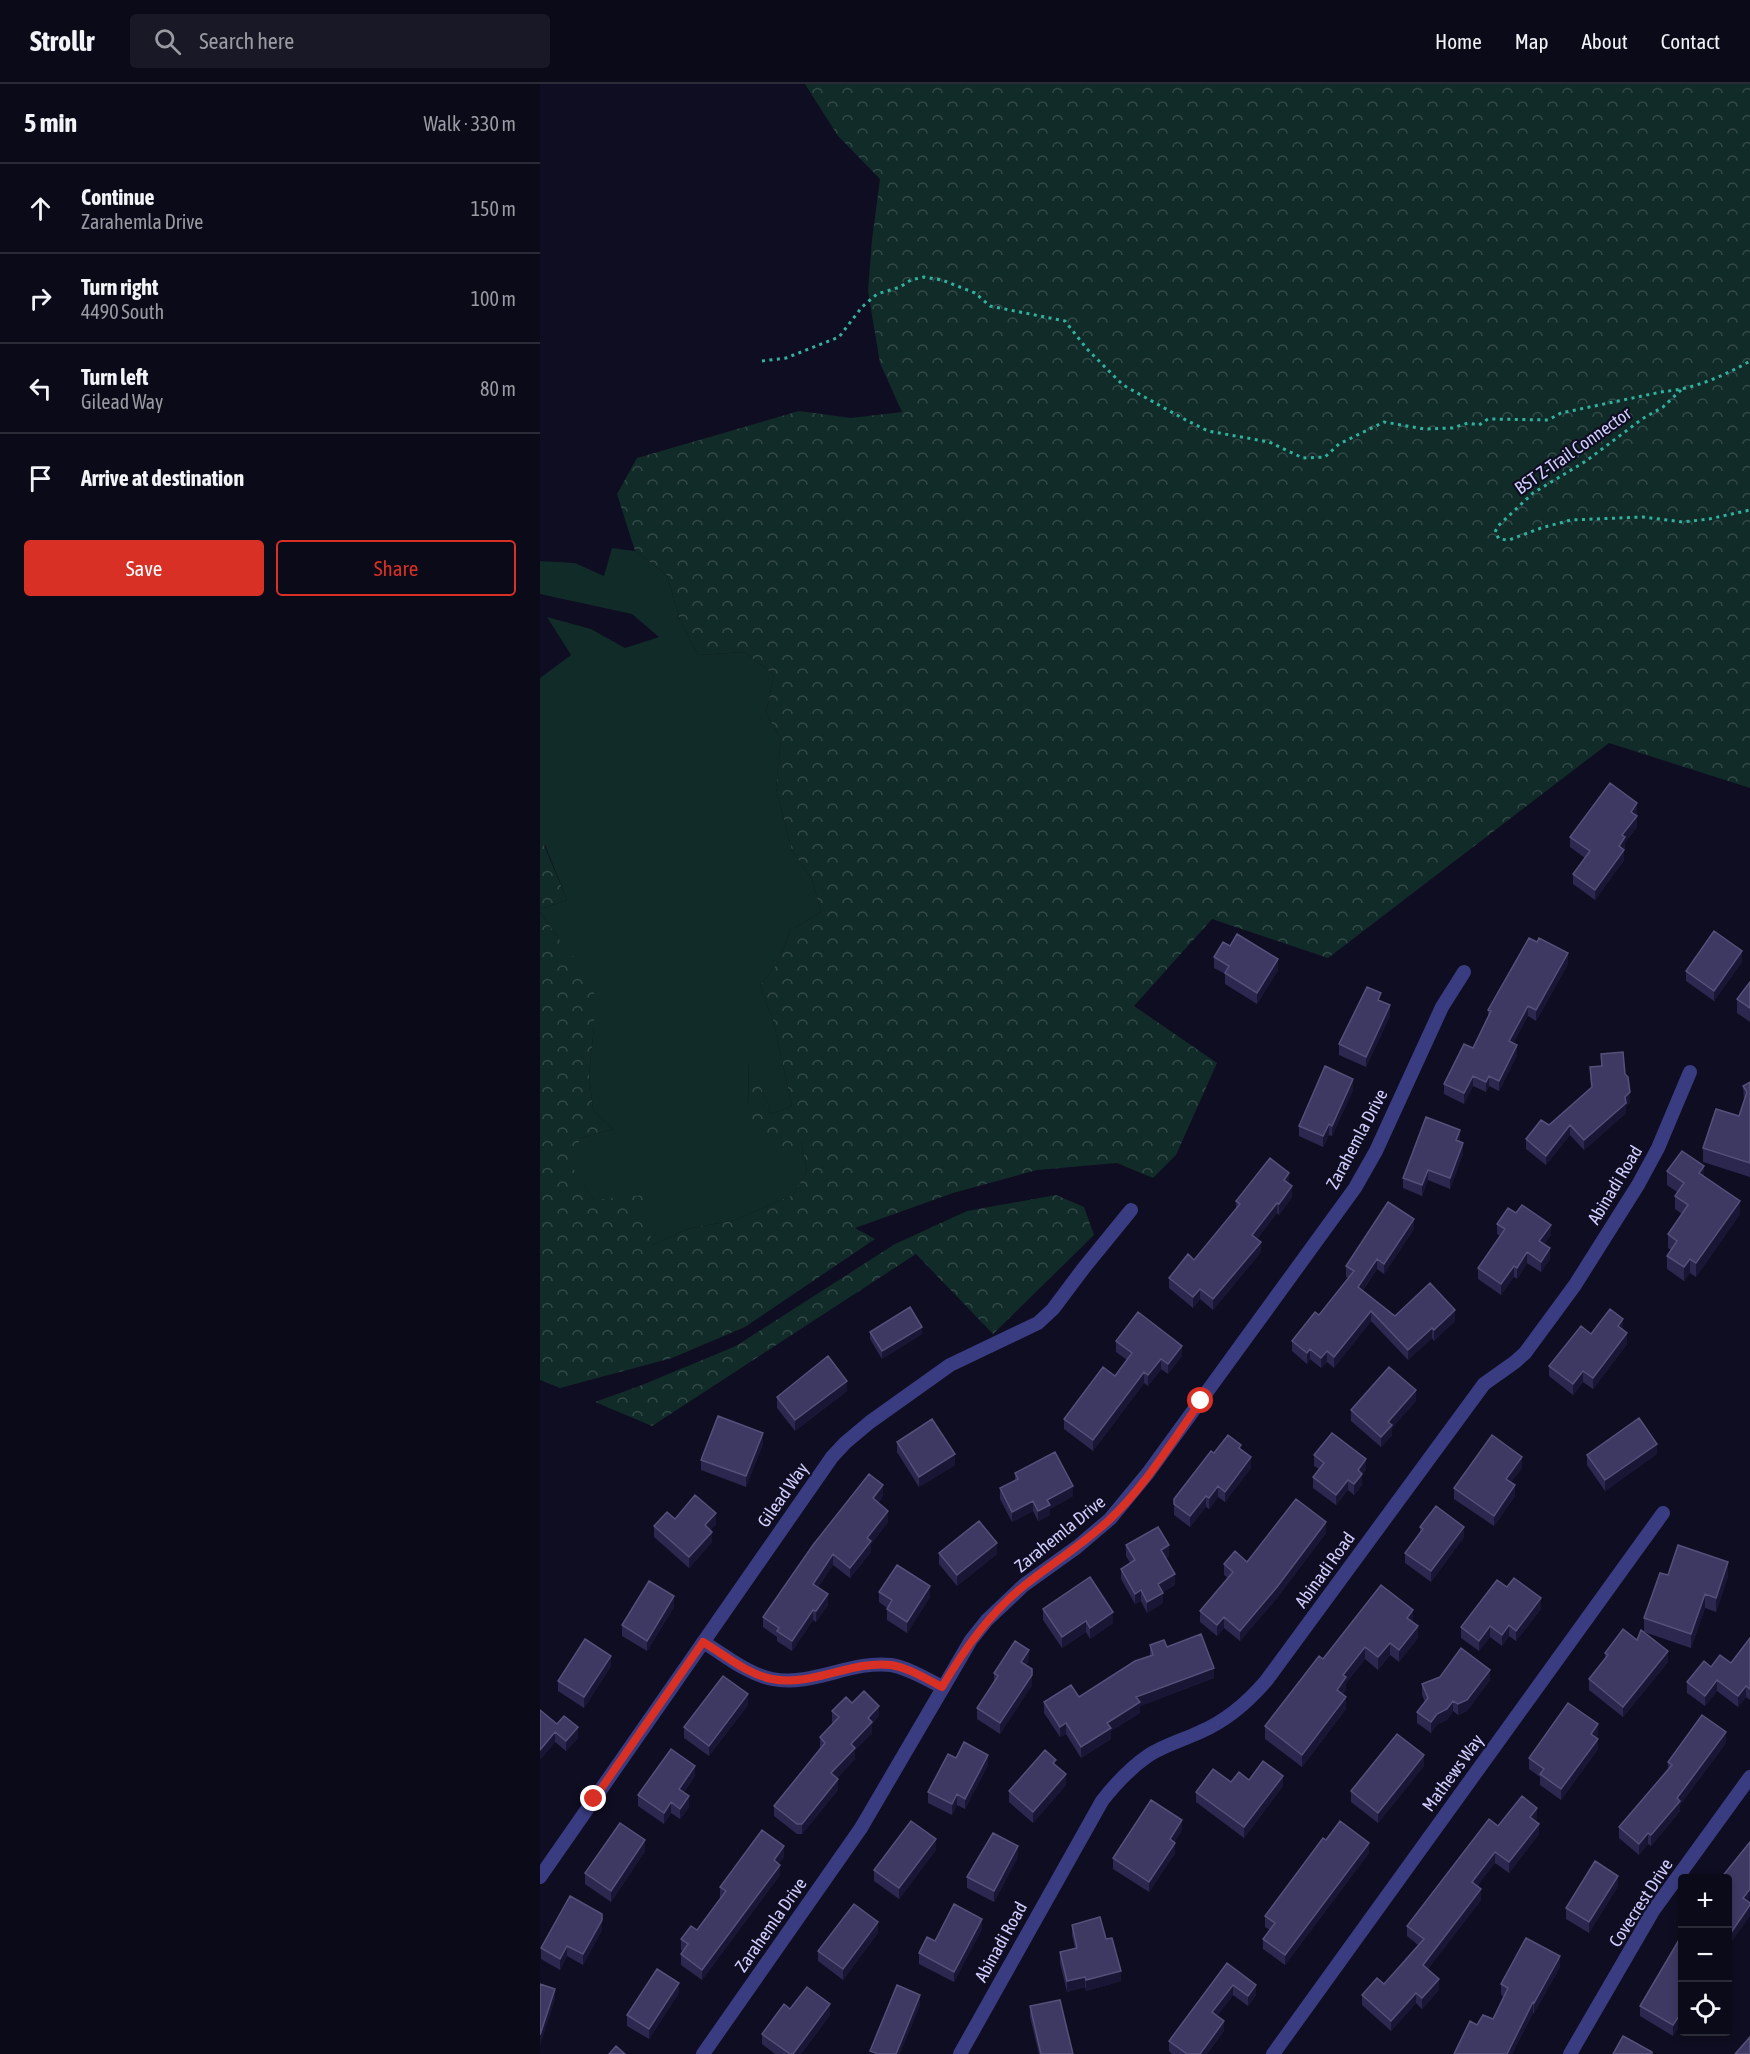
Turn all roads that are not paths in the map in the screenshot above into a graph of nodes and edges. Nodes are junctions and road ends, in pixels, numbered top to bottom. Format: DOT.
graph roads {
  1 [pos="1464,972"];
  2 [pos="1690,1072"];
  3 [pos="1131,1210"];
  4 [pos="1663,1513"];
  5 [pos="703,1642"];
  6 [pos="942,1687"];
  7 [pos="1750,1777"];
  8 [pos="540,1877"];
  9 [pos="703,2054"];
  10 [pos="960,2054"];
  11 [pos="1273,2054"];
  12 [pos="1570,2054"];
  1 -- 6 [label="street, Zarahemla Drive"];
  2 -- 10 [label="street, Abinadi Road"];
  3 -- 5 [label="street, Gilead Way"];
  4 -- 11 [label="street, Mathews Way"];
  5 -- 6 [label="street"];
  5 -- 8 [label="street, Gilead Way"];
  6 -- 9 [label="street, Zarahemla Drive"];
  7 -- 12 [label="street, Covecrest Drive"];
}
